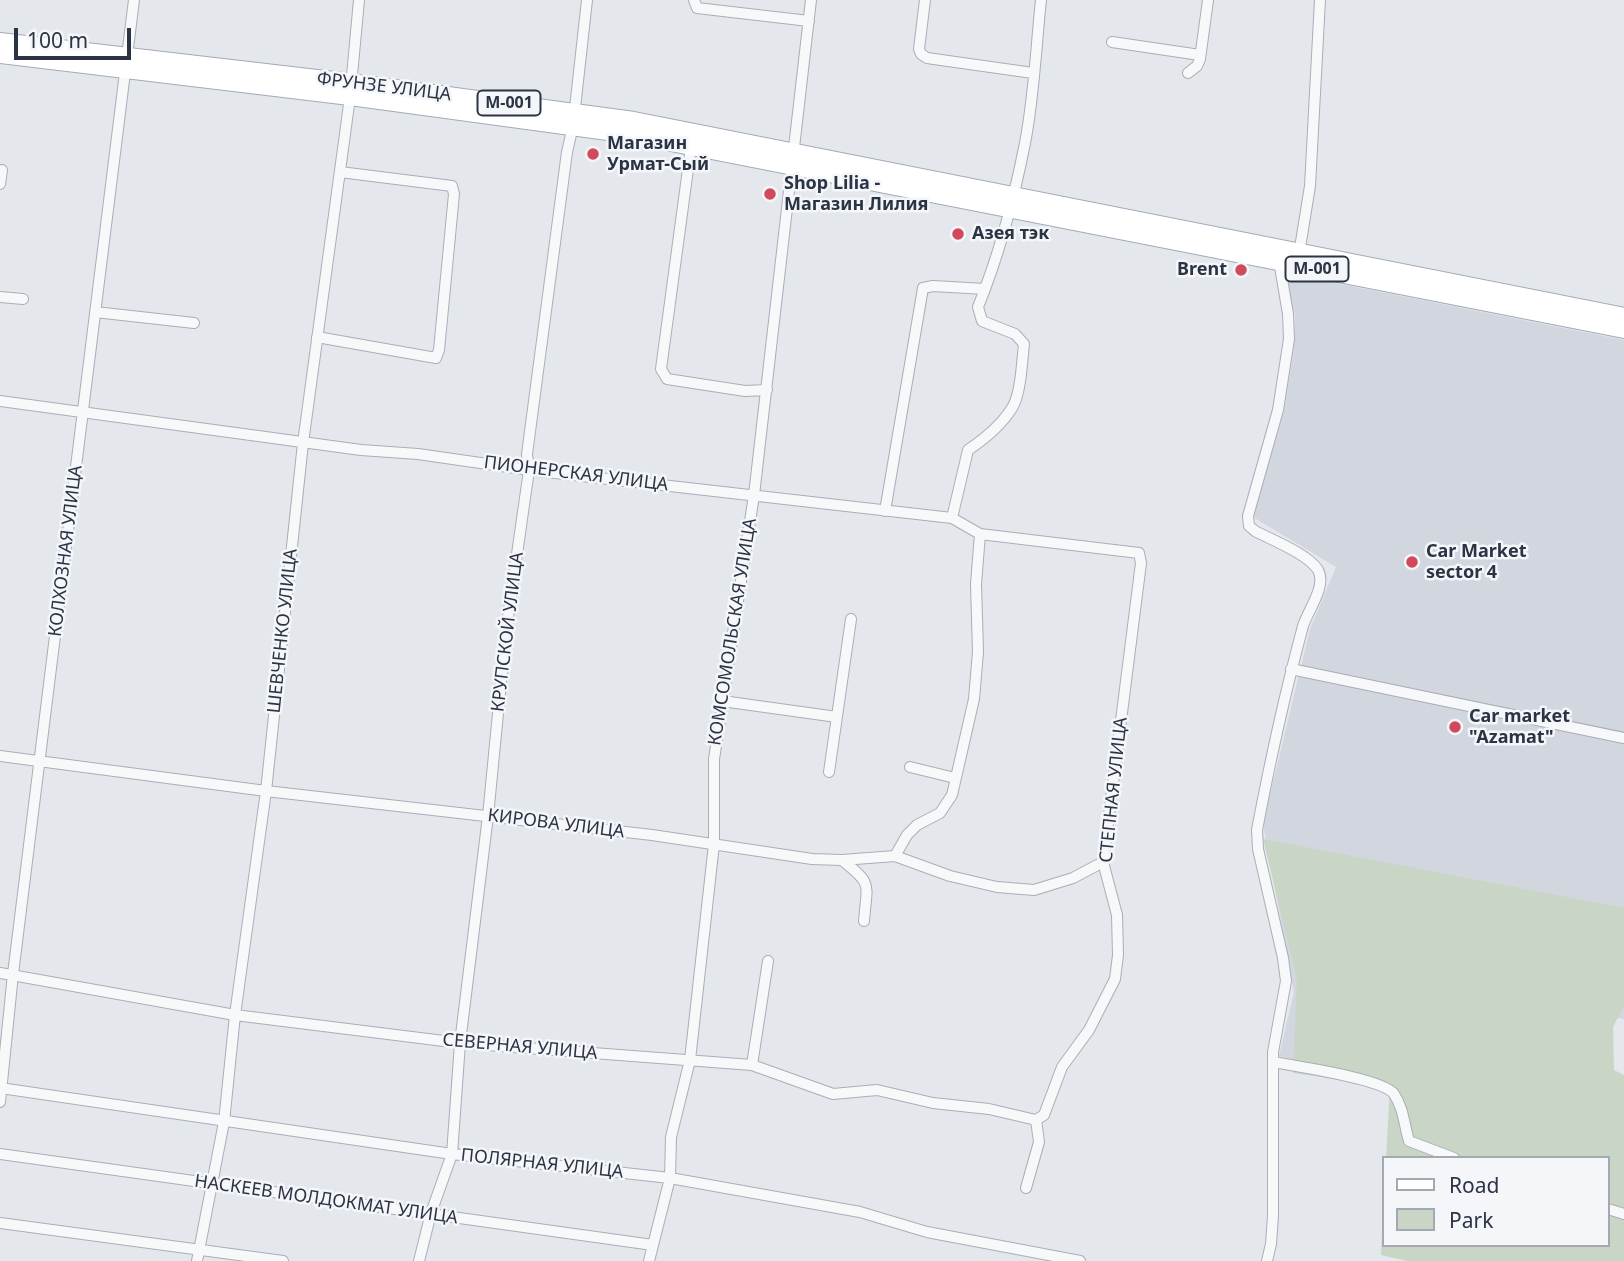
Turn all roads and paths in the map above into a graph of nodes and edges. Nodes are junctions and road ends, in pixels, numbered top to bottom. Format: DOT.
graph roads {
  1 [pos="134,0"];
  2 [pos="359,0"];
  3 [pos="587,0"];
  4 [pos="694,0"];
  5 [pos="811,0"];
  6 [pos="925,0"];
  7 [pos="1041,0"];
  8 [pos="1208,0"];
  9 [pos="1320,0"];
  10 [pos="809,21"];
  11 [pos="0,41"];
  12 [pos="1112,42"];
  13 [pos="0,55"];
  14 [pos="1200,55"];
  15 [pos="126,63"];
  16 [pos="1033,72"];
  17 [pos="1188,73"];
  18 [pos="351,90"];
  19 [pos="574,119"];
  20 [pos="691,146"];
  21 [pos="794,159"];
  22 [pos="2,170"];
  23 [pos="340,172"];
  24 [pos="0,184"];
  25 [pos="1011,202"];
  26 [pos="1206,240"];
  27 [pos="1298,258"];
  28 [pos="1279,261"];
  29 [pos="985,289"];
  30 [pos="0,297"];
  31 [pos="23,299"];
  32 [pos="94,312"];
  33 [pos="1624,316"];
  34 [pos="194,323"];
  35 [pos="1624,330"];
  36 [pos="317,337"];
  37 [pos="767,390"];
  38 [pos="0,401"];
  39 [pos="82,414"];
  40 [pos="303,443"];
  41 [pos="529,470"];
  42 [pos="754,495"];
  43 [pos="885,510"];
  44 [pos="952,518"];
  45 [pos="980,534"];
  46 [pos="1141,563"];
  47 [pos="851,619"];
  48 [pos="1292,669"];
  49 [pos="722,701"];
  50 [pos="837,717"];
  51 [pos="1624,738"];
  52 [pos="0,757"];
  53 [pos="41,761"];
  54 [pos="910,767"];
  55 [pos="829,772"];
  56 [pos="956,778"];
  57 [pos="266,791"];
  58 [pos="488,816"];
  59 [pos="714,844"];
  60 [pos="895,856"];
  61 [pos="842,860"];
  62 [pos="1103,862"];
  63 [pos="864,921"];
  64 [pos="768,961"];
  65 [pos="0,973"];
  66 [pos="13,974"];
  67 [pos="235,1015"];
  68 [pos="460,1044"];
  69 [pos="690,1060"];
  70 [pos="1273,1062"];
  71 [pos="752,1065"];
  72 [pos="1,1088"];
  73 [pos="0,1102"];
  74 [pos="1036,1120"];
  75 [pos="224,1122"];
  76 [pos="0,1154"];
  77 [pos="452,1154"];
  78 [pos="1449,1156"];
  79 [pos="670,1178"];
  80 [pos="212,1184"];
  81 [pos="1026,1188"];
  82 [pos="431,1213"];
  83 [pos="0,1223"];
  84 [pos="653,1245"];
  85 [pos="198,1256"];
  86 [pos="283,1261"];
  87 [pos="419,1261"];
  88 [pos="649,1261"];
  89 [pos="1080,1261"];
  90 [pos="1267,1261"];
  1 -- 15 [label="street, КОЛХОЗНАЯ УЛИЦА"];
  2 -- 18 [label="street, ШЕВЧЕНКО УЛИЦА"];
  3 -- 19 [label="street, КРУПСКОЙ УЛИЦА"];
  4 -- 10 [label="street"];
  5 -- 10 [label="street, КОМСОМОЛЬСКАЯ УЛИЦА"];
  6 -- 16 [label="street"];
  7 -- 16 [label="street"];
  8 -- 14 [label="street"];
  9 -- 27 [label="street"];
  10 -- 21 [label="street, КОМСОМОЛЬСКАЯ УЛИЦА"];
  11 -- 15 [label="main road, ФРУНЗЕ УЛИЦА / M-001"];
  12 -- 14 [label="street"];
  13 -- 15 [label="main road, ФРУНЗЕ УЛИЦА / M-001"];
  14 -- 17 [label="street"];
  15 -- 18 [label="main road, ФРУНЗЕ УЛИЦА / M-001"];
  15 -- 32 [label="street, КОЛХОЗНАЯ УЛИЦА"];
  16 -- 25 [label="street"];
  18 -- 19 [label="main road, ФРУНЗЕ УЛИЦА / M-001"];
  18 -- 23 [label="street, ШЕВЧЕНКО УЛИЦА"];
  19 -- 20 [label="main road, ФРУНЗЕ УЛИЦА / M-001"];
  19 -- 21 [label="main road, ФРУНЗЕ УЛИЦА / M-001"];
  19 -- 41 [label="street, КРУПСКОЙ УЛИЦА"];
  20 -- 21 [label="main road, ФРУНЗЕ УЛИЦА / M-001"];
  20 -- 37 [label="street"];
  21 -- 25 [label="main road, ФРУНЗЕ УЛИЦА / M-001"];
  21 -- 37 [label="street, КОМСОМОЛЬСКАЯ УЛИЦА"];
  22 -- 24 [label="street"];
  23 -- 36 [label="street, ШЕВЧЕНКО УЛИЦА"];
  23 -- 36 [label="street"];
  25 -- 26 [label="main road, M-001"];
  25 -- 29 [label="street"];
  26 -- 27 [label="main road, M-001"];
  26 -- 28 [label="main road, M-001"];
  27 -- 28 [label="main road, M-001"];
  27 -- 33 [label="main road, M-001"];
  27 -- 35 [label="main road, M-001"];
  28 -- 48 [label="street"];
  29 -- 43 [label="street"];
  29 -- 44 [label="street"];
  30 -- 31 [label="street"];
  32 -- 34 [label="street"];
  32 -- 39 [label="street, КОЛХОЗНАЯ УЛИЦА"];
  36 -- 40 [label="street, ШЕВЧЕНКО УЛИЦА"];
  37 -- 42 [label="street, КОМСОМОЛЬСКАЯ УЛИЦА"];
  38 -- 39 [label="street, ПИОНЕРСКАЯ УЛИЦА"];
  39 -- 40 [label="street, ПИОНЕРСКАЯ УЛИЦА"];
  39 -- 53 [label="street, КОЛХОЗНАЯ УЛИЦА"];
  40 -- 41 [label="street, ПИОНЕРСКАЯ УЛИЦА"];
  40 -- 57 [label="street, ШЕВЧЕНКО УЛИЦА"];
  41 -- 42 [label="street, ПИОНЕРСКАЯ УЛИЦА"];
  41 -- 58 [label="street, КРУПСКОЙ УЛИЦА"];
  42 -- 43 [label="street, ПИОНЕРСКАЯ УЛИЦА"];
  42 -- 49 [label="street, КОМСОМОЛЬСКАЯ УЛИЦА"];
  43 -- 44 [label="street, ПИОНЕРСКАЯ УЛИЦА"];
  44 -- 45 [label="street, ПИОНЕРСКАЯ УЛИЦА"];
  45 -- 46 [label="street, ПИОНЕРСКАЯ УЛИЦА"];
  45 -- 56 [label="street"];
  46 -- 62 [label="street, СТЕПНАЯ УЛИЦА"];
  47 -- 50 [label="street"];
  48 -- 51 [label="street"];
  48 -- 70 [label="street"];
  49 -- 50 [label="street"];
  49 -- 59 [label="street, КОМСОМОЛЬСКАЯ УЛИЦА"];
  50 -- 55 [label="street"];
  52 -- 53 [label="street, КИРОВА УЛИЦА"];
  53 -- 57 [label="street, КИРОВА УЛИЦА"];
  53 -- 66 [label="street, КОЛХОЗНАЯ УЛИЦА"];
  54 -- 56 [label="street"];
  56 -- 60 [label="street"];
  57 -- 58 [label="street, КИРОВА УЛИЦА"];
  57 -- 67 [label="street, ШЕВЧЕНКО УЛИЦА"];
  58 -- 59 [label="street, КИРОВА УЛИЦА"];
  58 -- 68 [label="street, КРУПСКОЙ УЛИЦА"];
  59 -- 61 [label="street, КИРОВА УЛИЦА"];
  59 -- 69 [label="street, КОМСОМОЛЬСКАЯ УЛИЦА"];
  60 -- 61 [label="street, КИРОВА УЛИЦА"];
  60 -- 62 [label="street, КИРОВА УЛИЦА"];
  61 -- 63 [label="street"];
  62 -- 74 [label="street, СТЕПНАЯ УЛИЦА"];
  64 -- 71 [label="street"];
  65 -- 66 [label="street, СЕВЕРНАЯ УЛИЦА"];
  66 -- 67 [label="street, СЕВЕРНАЯ УЛИЦА"];
  66 -- 72 [label="street, КОЛХОЗНАЯ УЛИЦА"];
  67 -- 68 [label="street, СЕВЕРНАЯ УЛИЦА"];
  67 -- 75 [label="street, ШЕВЧЕНКО УЛИЦА"];
  68 -- 69 [label="street, СЕВЕРНАЯ УЛИЦА"];
  68 -- 77 [label="street, КРУПСКОЙ УЛИЦА"];
  69 -- 71 [label="street, СЕВЕРНАЯ УЛИЦА"];
  69 -- 79 [label="street, КОМСОМОЛЬСКАЯ УЛИЦА"];
  70 -- 78 [label="street"];
  70 -- 90 [label="street"];
  71 -- 74 [label="street, СЕВЕРНАЯ УЛИЦА"];
  72 -- 73 [label="street, КОЛХОЗНАЯ УЛИЦА"];
  72 -- 75 [label="street, ПОЛЯРНАЯ УЛИЦА"];
  74 -- 81 [label="street"];
  75 -- 77 [label="street, ПОЛЯРНАЯ УЛИЦА"];
  75 -- 80 [label="street, ШЕВЧЕНКО УЛИЦА"];
  76 -- 80 [label="street, НАСКЕЕВ МОЛДОКМАТ УЛИЦА"];
  77 -- 79 [label="street, ПОЛЯРНАЯ УЛИЦА"];
  77 -- 82 [label="street, КРУПСКОЙ УЛИЦА"];
  79 -- 84 [label="street, КОМСОМОЛЬСКАЯ УЛИЦА"];
  79 -- 89 [label="street, ПОЛЯРНАЯ УЛИЦА"];
  80 -- 82 [label="street, НАСКЕЕВ МОЛДОКМАТ УЛИЦА"];
  80 -- 85 [label="street, ШЕВЧЕНКО УЛИЦА"];
  82 -- 84 [label="street, НАСКЕЕВ МОЛДОКМАТ УЛИЦА"];
  82 -- 87 [label="street, КРУПСКОЙ УЛИЦА"];
  83 -- 85 [label="street"];
  84 -- 88 [label="street, КОМСОМОЛЬСКАЯ УЛИЦА"];
  85 -- 86 [label="street"];
}
